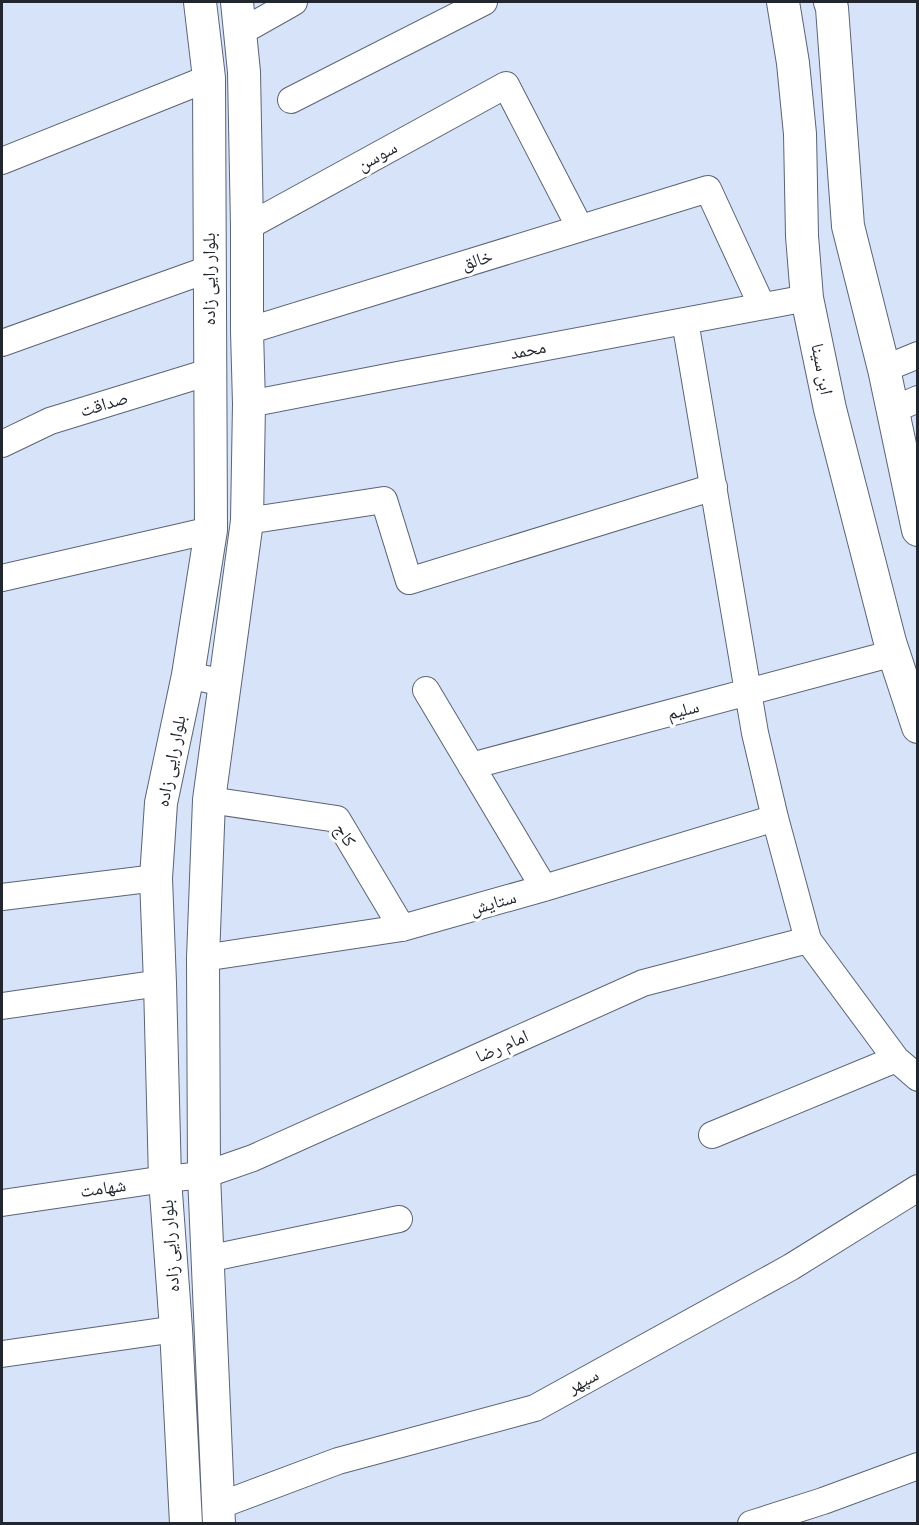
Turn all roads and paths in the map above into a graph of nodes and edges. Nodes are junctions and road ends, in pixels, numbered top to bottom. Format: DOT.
graph roads {
  1 [pos="200,2"];
  2 [pos="237,2"];
  3 [pos="294,2"];
  4 [pos="484,2"];
  5 [pos="783,2"];
  6 [pos="830,2"];
  7 [pos="241,32"];
  8 [pos="209,78"];
  9 [pos="291,100"];
  10 [pos="840,127"];
  11 [pos="800,134"];
  12 [pos="2,161"];
  13 [pos="848,226"];
  14 [pos="247,227"];
  15 [pos="580,228"];
  16 [pos="802,236"];
  17 [pos="209,269"];
  18 [pos="807,298"];
  19 [pos="762,306"];
  20 [pos="685,321"];
  21 [pos="247,331"];
  22 [pos="2,343"];
  23 [pos="918,355"];
  24 [pos="884,369"];
  25 [pos="209,372"];
  26 [pos="249,404"];
  27 [pos="905,405"];
  28 [pos="2,444"];
  29 [pos="714,487"];
  30 [pos="247,521"];
  31 [pos="211,530"];
  32 [pos="918,530"];
  33 [pos="2,578"];
  34 [pos="894,653"];
  35 [pos="188,675"];
  36 [pos="224,683"];
  37 [pos="426,690"];
  38 [pos="748,693"];
  39 [pos="918,727"];
  40 [pos="471,766"];
  41 [pos="209,800"];
  42 [pos="776,818"];
  43 [pos="156,878"];
  44 [pos="544,888"];
  45 [pos="2,897"];
  46 [pos="402,928"];
  47 [pos="808,940"];
  48 [pos="203,958"];
  49 [pos="160,983"];
  50 [pos="2,1006"];
  51 [pos="896,1059"];
  52 [pos="918,1078"];
  53 [pos="712,1135"];
  54 [pos="204,1175"];
  55 [pos="165,1179"];
  56 [pos="918,1188"];
  57 [pos="2,1203"];
  58 [pos="399,1219"];
  59 [pos="207,1259"];
  60 [pos="176,1329"];
  61 [pos="2,1354"];
  62 [pos="918,1466"];
  63 [pos="218,1515"];
  64 [pos="186,1524"];
  65 [pos="751,1524"];
  1 -- 8 [label="main road, بلوار رایی زاده"];
  2 -- 7 [label="main road, بلوار رایی زاده"];
  3 -- 7 [label="street"];
  4 -- 9 [label="street"];
  5 -- 11 [label="main road, ابن سینا"];
  6 -- 10 [label="main road"];
  7 -- 14 [label="main road, بلوار رایی زاده"];
  8 -- 12 [label="street"];
  8 -- 17 [label="main road, بلوار رایی زاده"];
  10 -- 11 [label="main road"];
  10 -- 13 [label="main road"];
  11 -- 16 [label="main road, ابن سینا"];
  13 -- 16 [label="main road"];
  13 -- 24 [label="main road"];
  14 -- 15 [label="street, سوسن"];
  14 -- 21 [label="main road, بلوار رایی زاده"];
  15 -- 19 [label="street, خالق"];
  15 -- 21 [label="street, خالق"];
  16 -- 18 [label="main road, ابن سینا"];
  17 -- 22 [label="street"];
  17 -- 25 [label="main road, بلوار رایی زاده"];
  18 -- 19 [label="street, محمد"];
  18 -- 34 [label="main road, ابن سینا"];
  19 -- 20 [label="street, محمد"];
  20 -- 26 [label="street, محمد"];
  20 -- 29 [label="street"];
  21 -- 26 [label="main road, بلوار رایی زاده"];
  23 -- 24 [label="street"];
  24 -- 27 [label="main road"];
  25 -- 28 [label="street, صداقت"];
  25 -- 31 [label="main road, بلوار رایی زاده"];
  26 -- 30 [label="main road, بلوار رایی زاده"];
  27 -- 32 [label="main road"];
  29 -- 30 [label="street"];
  29 -- 38 [label="street"];
  30 -- 36 [label="main road, بلوار رایی زاده"];
  31 -- 33 [label="street"];
  31 -- 35 [label="main road, بلوار رایی زاده"];
  34 -- 38 [label="street, سلیم"];
  34 -- 39 [label="main road, ابن سینا"];
  35 -- 36 [label="street"];
  35 -- 43 [label="main road, بلوار رایی زاده"];
  36 -- 41 [label="main road, بلوار رایی زاده"];
  37 -- 40 [label="street"];
  38 -- 40 [label="street, سلیم"];
  38 -- 42 [label="street"];
  40 -- 44 [label="street"];
  41 -- 46 [label="street, کاج"];
  41 -- 48 [label="main road, بلوار رایی زاده"];
  42 -- 44 [label="street, ستایش"];
  42 -- 47 [label="street"];
  43 -- 45 [label="street"];
  43 -- 49 [label="main road, بلوار رایی زاده"];
  44 -- 46 [label="street, ستایش"];
  46 -- 48 [label="street, ستایش"];
  47 -- 51 [label="street"];
  47 -- 54 [label="street, امام رضا"];
  48 -- 54 [label="main road, بلوار رایی زاده"];
  49 -- 50 [label="street"];
  49 -- 55 [label="main road, بلوار رایی زاده"];
  51 -- 52 [label="street"];
  51 -- 53 [label="street"];
  54 -- 55 [label="street, شهامت"];
  54 -- 59 [label="main road, بلوار رایی زاده"];
  55 -- 57 [label="street, شهامت"];
  55 -- 60 [label="main road, بلوار رایی زاده"];
  56 -- 63 [label="street, سپهر"];
  58 -- 59 [label="street"];
  59 -- 63 [label="main road, بلوار رایی زاده"];
  60 -- 61 [label="street"];
  60 -- 64 [label="main road, بلوار رایی زاده"];
  62 -- 65 [label="street"];
}
